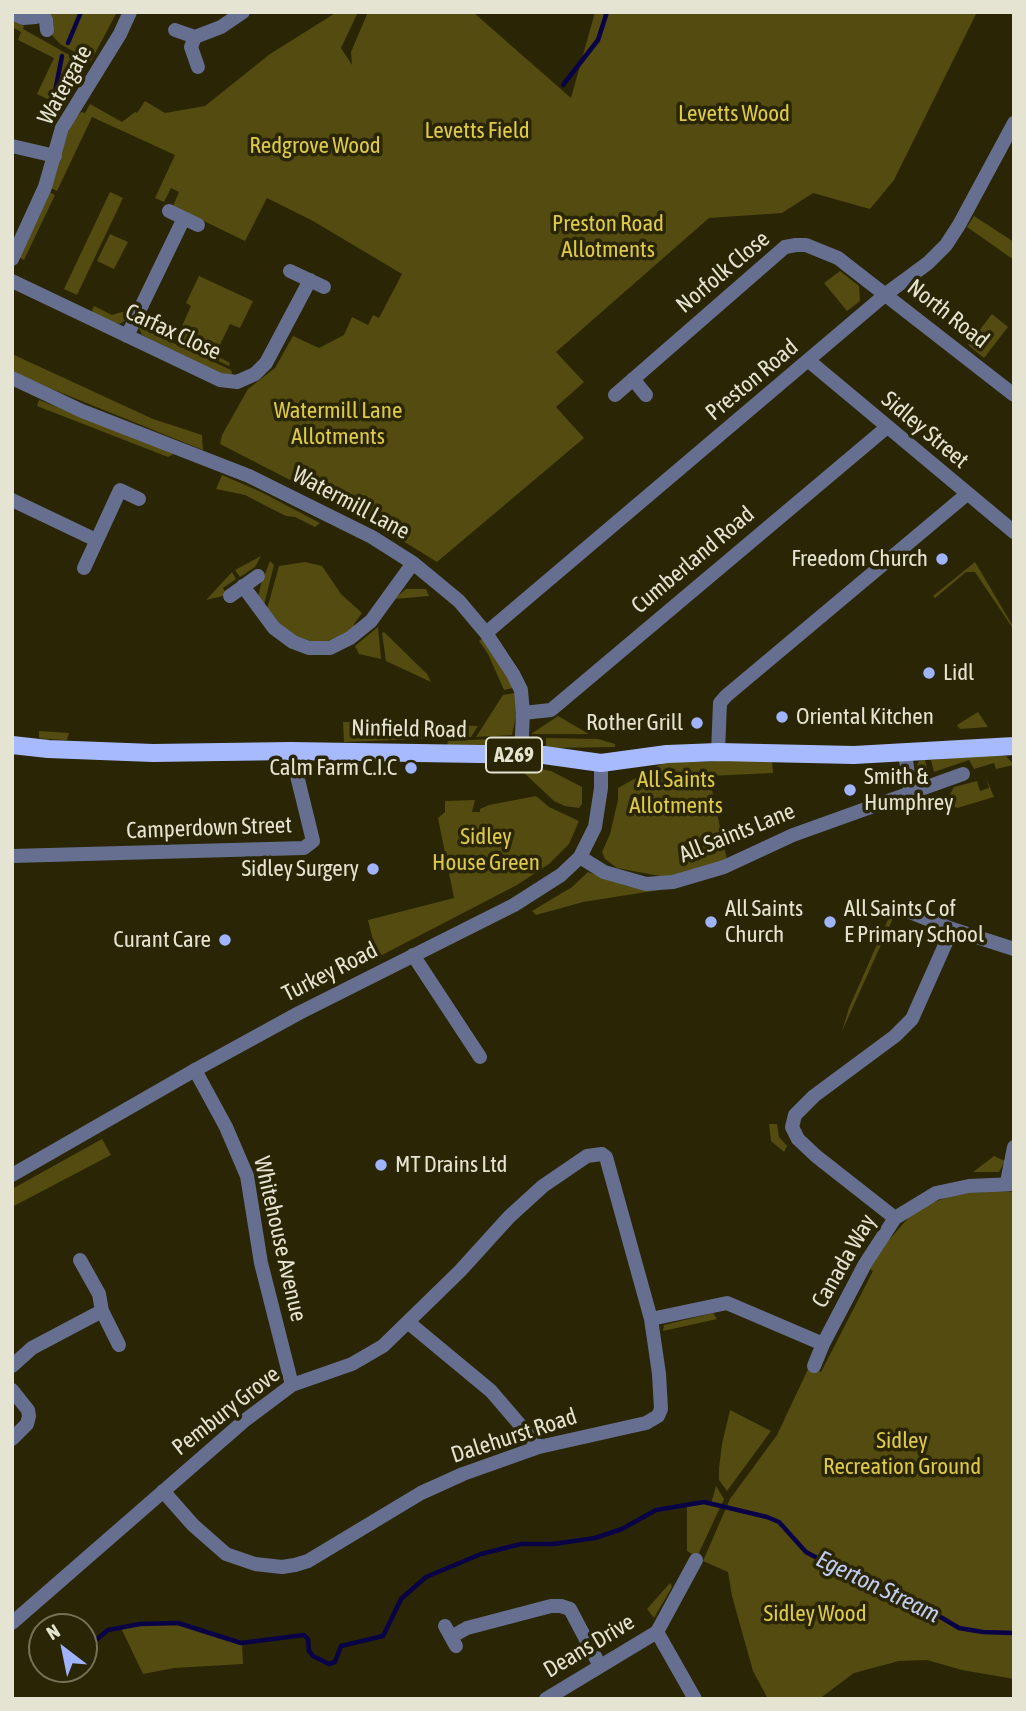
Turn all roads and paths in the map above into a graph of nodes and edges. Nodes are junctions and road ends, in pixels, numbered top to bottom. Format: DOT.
graph roads {
  1 [pos="40,12"];
  2 [pos="130,12"];
  3 [pos="243,12"];
  4 [pos="12,13"];
  5 [pos="47,30"];
  6 [pos="175,30"];
  7 [pos="195,37"];
  8 [pos="198,67"];
  9 [pos="1012,129"];
  10 [pos="12,146"];
  11 [pos="55,156"];
  12 [pos="169,211"];
  13 [pos="184,218"];
  14 [pos="198,225"];
  15 [pos="12,259"];
  16 [pos="290,271"];
  17 [pos="310,280"];
  18 [pos="12,281"];
  19 [pos="324,287"];
  20 [pos="886,294"];
  21 [pos="127,336"];
  22 [pos="809,361"];
  23 [pos="633,379"];
  24 [pos="15,385"];
  25 [pos="615,395"];
  26 [pos="646,395"];
  27 [pos="1014,395"];
  28 [pos="886,428"];
  29 [pos="967,494"];
  30 [pos="139,499"];
  31 [pos="12,500"];
  32 [pos="1014,532"];
  33 [pos="96,540"];
  34 [pos="413,564"];
  35 [pos="84,568"];
  36 [pos="258,576"];
  37 [pos="243,586"];
  38 [pos="229,596"];
  39 [pos="486,633"];
  40 [pos="523,713"];
  41 [pos="12,745"];
  42 [pos="1014,746"];
  43 [pos="291,751"];
  44 [pos="718,752"];
  45 [pos="905,754"];
  46 [pos="520,755"];
  47 [pos="601,763"];
  48 [pos="963,774"];
  49 [pos="911,793"];
  50 [pos="12,856"];
  51 [pos="580,857"];
  52 [pos="900,908"];
  53 [pos="952,929"];
  54 [pos="1014,949"];
  55 [pos="413,955"];
  56 [pos="480,1056"];
  57 [pos="194,1070"];
  58 [pos="1014,1147"];
  59 [pos="607,1157"];
  60 [pos="12,1175"];
  61 [pos="1010,1183"];
  62 [pos="895,1217"];
  63 [pos="80,1260"];
  64 [pos="102,1311"];
  65 [pos="651,1318"];
  66 [pos="409,1323"];
  67 [pos="823,1344"];
  68 [pos="120,1345"];
  69 [pos="12,1366"];
  70 [pos="814,1366"];
  71 [pos="292,1385"];
  72 [pos="12,1390"];
  73 [pos="12,1439"];
  74 [pos="539,1447"];
  75 [pos="163,1491"];
  76 [pos="696,1559"];
  77 [pos="12,1623"];
  78 [pos="657,1632"];
  79 [pos="450,1637"];
  80 [pos="600,1666"];
  81 [pos="546,1699"];
  82 [pos="695,1699"];
  1 -- 4 [label="street"];
  1 -- 5 [label="street"];
  2 -- 11 [label="street, Watergate"];
  3 -- 7 [label="street"];
  6 -- 7 [label="street"];
  7 -- 8 [label="street"];
  9 -- 20 [label="street, Preston Road"];
  10 -- 11 [label="street"];
  11 -- 15 [label="street, Watergate"];
  12 -- 13 [label="street"];
  13 -- 14 [label="street"];
  13 -- 21 [label="street"];
  16 -- 17 [label="street"];
  17 -- 19 [label="street"];
  17 -- 21 [label="street, Carfax Close"];
  18 -- 21 [label="street, Carfax Close"];
  20 -- 22 [label="street, Preston Road"];
  20 -- 23 [label="street, Norfolk Close"];
  20 -- 27 [label="street, North Road"];
  22 -- 28 [label="street, Sidley Street"];
  22 -- 39 [label="street, Preston Road"];
  23 -- 25 [label="street, Norfolk Close"];
  23 -- 26 [label="street"];
  24 -- 34 [label="street, Watermill Lane"];
  28 -- 29 [label="street, Sidley Street"];
  28 -- 40 [label="street, Cumberland Road"];
  29 -- 32 [label="street, Sidley Street"];
  29 -- 44 [label="street"];
  30 -- 33 [label="street"];
  31 -- 33 [label="street"];
  33 -- 35 [label="street"];
  34 -- 37 [label="street"];
  34 -- 39 [label="street, Watermill Lane"];
  36 -- 37 [label="street"];
  37 -- 38 [label="street"];
  39 -- 40 [label="street, Watermill Lane"];
  40 -- 46 [label="street, Watermill Lane"];
  41 -- 43 [label="main road, Ninfield Road / A269"];
  42 -- 45 [label="main road, Ninfield Road / A269"];
  43 -- 46 [label="main road, Ninfield Road / A269"];
  43 -- 50 [label="street, Camperdown Street"];
  44 -- 45 [label="main road, Ninfield Road / A269"];
  44 -- 47 [label="main road, Ninfield Road / A269"];
  45 -- 49 [label="street"];
  46 -- 47 [label="main road, Ninfield Road / A269"];
  47 -- 51 [label="street, Turkey Road"];
  48 -- 49 [label="street, All Saints Lane"];
  49 -- 51 [label="street, All Saints Lane"];
  51 -- 55 [label="street, Turkey Road"];
  52 -- 53 [label="street"];
  53 -- 54 [label="street"];
  53 -- 62 [label="street"];
  55 -- 56 [label="street"];
  55 -- 57 [label="street, Turkey Road"];
  57 -- 60 [label="street, Turkey Road"];
  57 -- 71 [label="street, Whitehouse Avenue"];
  58 -- 61 [label="street"];
  59 -- 65 [label="street, Dalehurst Road"];
  59 -- 66 [label="street, Pembury Grove"];
  61 -- 62 [label="street, Canada Way"];
  62 -- 67 [label="street, Canada Way"];
  63 -- 64 [label="street"];
  64 -- 68 [label="street"];
  64 -- 69 [label="street"];
  65 -- 67 [label="street"];
  65 -- 74 [label="street, Dalehurst Road"];
  66 -- 71 [label="street, Pembury Grove"];
  66 -- 74 [label="street"];
  67 -- 70 [label="street, Canada Way"];
  71 -- 75 [label="street, Pembury Grove"];
  72 -- 73 [label="street"];
  74 -- 75 [label="street, Dalehurst Road"];
  75 -- 77 [label="street, Pembury Grove"];
  76 -- 78 [label="street, Deans Drive"];
  78 -- 80 [label="street, Deans Drive"];
  78 -- 82 [label="street"];
  79 -- 80 [label="street"];
  80 -- 81 [label="street, Deans Drive"];
}
